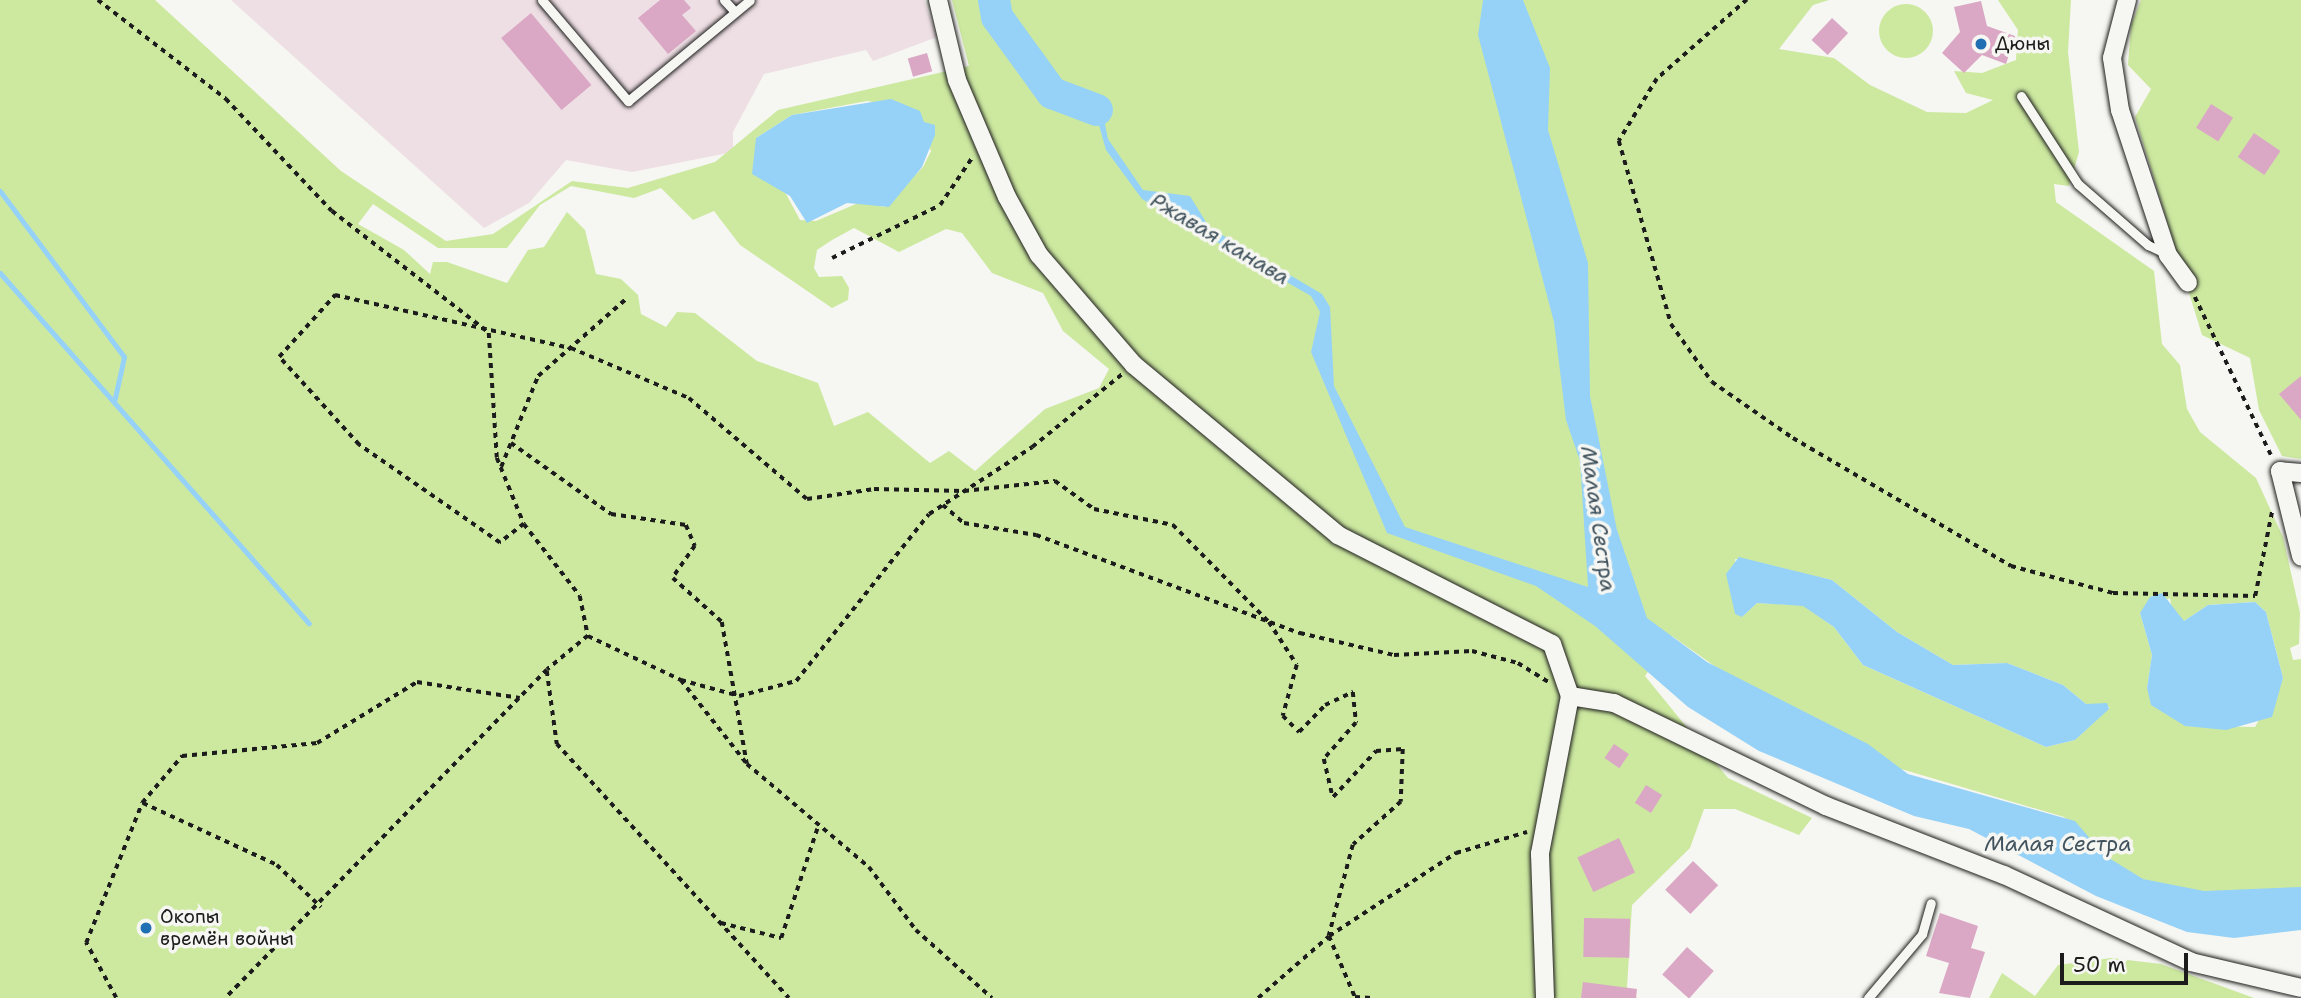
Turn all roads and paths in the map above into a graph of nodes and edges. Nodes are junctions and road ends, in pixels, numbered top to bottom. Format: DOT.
graph roads {
  1 [pos="98,0"];
  2 [pos="542,0"];
  3 [pos="724,0"];
  4 [pos="750,0"];
  5 [pos="938,0"];
  6 [pos="1747,0"];
  7 [pos="2127,0"];
  8 [pos="735,12"];
  9 [pos="2021,96"];
  10 [pos="982,142"];
  11 [pos="2168,254"];
  12 [pos="832,258"];
  13 [pos="2188,283"];
  14 [pos="626,299"];
  15 [pos="489,333"];
  16 [pos="571,348"];
  17 [pos="1134,365"];
  18 [pos="511,443"];
  19 [pos="501,467"];
  20 [pos="2280,471"];
  21 [pos="2301,473"];
  22 [pos="964,491"];
  23 [pos="943,505"];
  24 [pos="524,524"];
  25 [pos="2301,556"];
  26 [pos="1269,622"];
  27 [pos="588,636"];
  28 [pos="547,670"];
  29 [pos="681,680"];
  30 [pos="739,696"];
  31 [pos="1570,696"];
  32 [pos="520,698"];
  33 [pos="747,764"];
  34 [pos="142,803"];
  35 [pos="1545,826"];
  36 [pos="817,829"];
  37 [pos="1931,903"];
  38 [pos="321,906"];
  39 [pos="720,922"];
  40 [pos="1329,936"];
  41 [pos="2301,988"];
  42 [pos="116,998"];
  43 [pos="226,998"];
  44 [pos="789,998"];
  45 [pos="992,998"];
  46 [pos="1258,998"];
  47 [pos="1373,998"];
  48 [pos="1545,998"];
  49 [pos="1868,998"];
  1 -- 15 [label="path"];
  2 -- 8 [label="lane"];
  3 -- 8 [label="lane"];
  4 -- 8 [label="lane"];
  5 -- 10 [label="street"];
  6 -- 20 [label="path"];
  7 -- 11 [label="street"];
  9 -- 11 [label="lane"];
  10 -- 12 [label="path"];
  10 -- 17 [label="street"];
  11 -- 13 [label="street"];
  13 -- 20 [label="path"];
  14 -- 16 [label="path"];
  15 -- 16 [label="path"];
  15 -- 19 [label="path"];
  15 -- 24 [label="path"];
  16 -- 18 [label="path"];
  16 -- 22 [label="path"];
  17 -- 22 [label="path"];
  17 -- 31 [label="street"];
  18 -- 19 [label="path"];
  18 -- 30 [label="path"];
  19 -- 24 [label="path"];
  20 -- 21 [label="street"];
  20 -- 25 [label="street"];
  22 -- 23 [label="path"];
  22 -- 26 [label="path"];
  23 -- 26 [label="path"];
  23 -- 30 [label="path"];
  24 -- 27 [label="path"];
  26 -- 31 [label="path"];
  26 -- 40 [label="path"];
  27 -- 28 [label="path"];
  27 -- 29 [label="path"];
  28 -- 32 [label="path"];
  28 -- 39 [label="path"];
  29 -- 30 [label="path"];
  29 -- 33 [label="path"];
  30 -- 33 [label="path"];
  31 -- 35 [label="street"];
  31 -- 41 [label="street"];
  32 -- 34 [label="path"];
  32 -- 38 [label="path"];
  33 -- 36 [label="path"];
  34 -- 38 [label="path"];
  34 -- 42 [label="path"];
  35 -- 40 [label="path"];
  35 -- 48 [label="street"];
  36 -- 39 [label="path"];
  36 -- 45 [label="path"];
  37 -- 49 [label="lane"];
  38 -- 43 [label="path"];
  39 -- 44 [label="path"];
  40 -- 46 [label="path"];
  40 -- 47 [label="path"];
}
